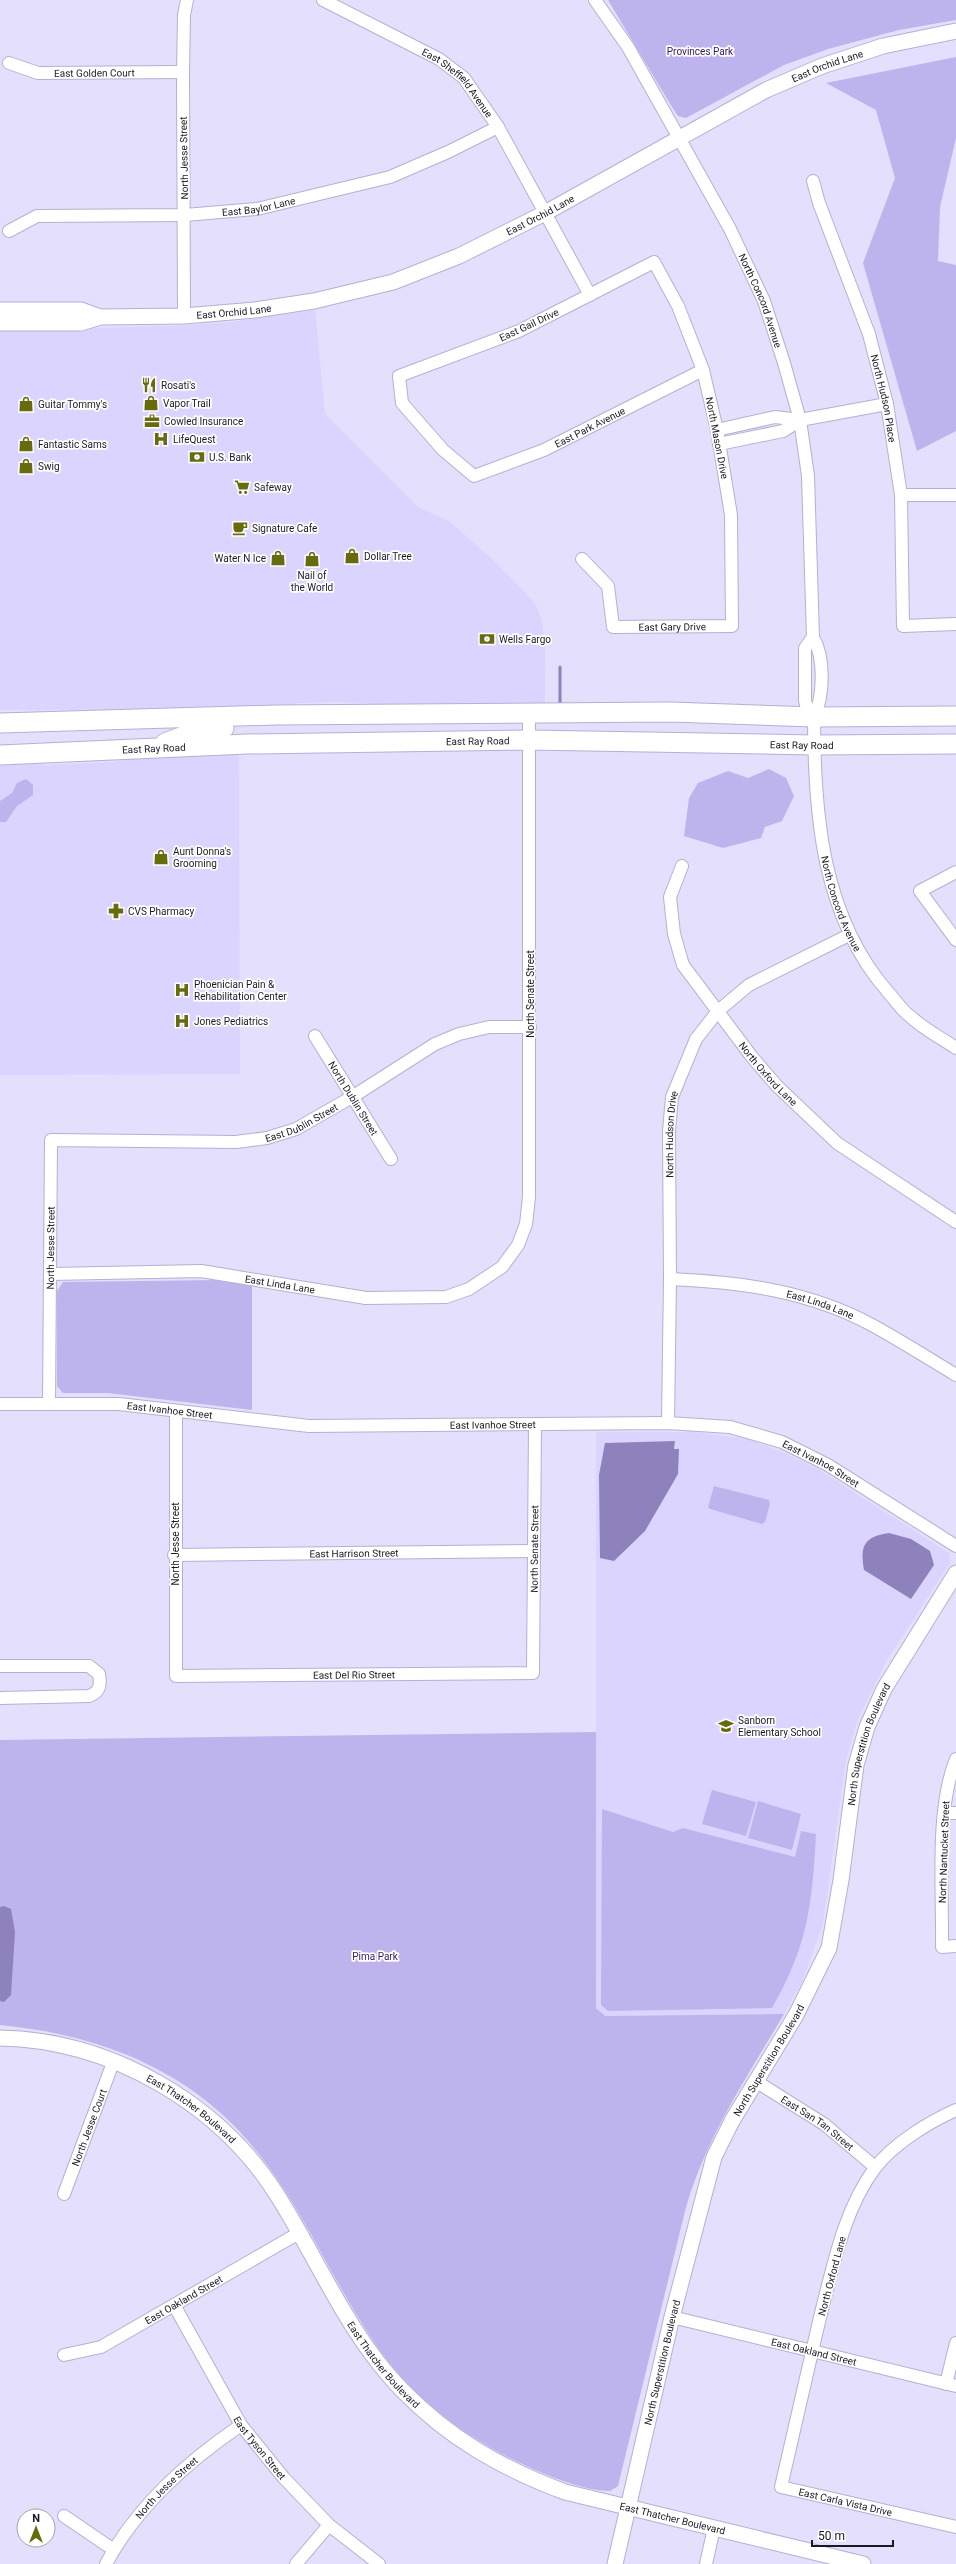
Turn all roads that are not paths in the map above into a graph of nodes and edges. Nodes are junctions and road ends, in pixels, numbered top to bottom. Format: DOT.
graph roads {
  1 [pos="187,0"];
  2 [pos="324,0"];
  3 [pos="595,0"];
  4 [pos="956,31"];
  5 [pos="9,62"];
  6 [pos="183,72"];
  7 [pos="498,127"];
  8 [pos="679,138"];
  9 [pos="813,181"];
  10 [pos="545,213"];
  11 [pos="185,215"];
  12 [pos="9,231"];
  13 [pos="654,262"];
  14 [pos="590,295"];
  15 [pos="0,310"];
  16 [pos="184,316"];
  17 [pos="100,317"];
  18 [pos="0,323"];
  19 [pos="703,370"];
  20 [pos="887,404"];
  21 [pos="800,420"];
  22 [pos="717,430"];
  23 [pos="719,444"];
  24 [pos="474,476"];
  25 [pos="901,495"];
  26 [pos="956,495"];
  27 [pos="582,559"];
  28 [pos="956,624"];
  29 [pos="732,626"];
  30 [pos="529,714"];
  31 [pos="276,715"];
  32 [pos="956,716"];
  33 [pos="814,717"];
  34 [pos="0,723"];
  35 [pos="529,740"];
  36 [pos="956,744"];
  37 [pos="814,746"];
  38 [pos="149,748"];
  39 [pos="0,755"];
  40 [pos="682,866"];
  41 [pos="956,872"];
  42 [pos="849,935"];
  43 [pos="956,940"];
  44 [pos="718,1011"];
  45 [pos="530,1027"];
  46 [pos="315,1036"];
  47 [pos="956,1048"];
  48 [pos="352,1097"];
  49 [pos="51,1140"];
  50 [pos="391,1159"];
  51 [pos="956,1222"];
  52 [pos="502,1267"];
  53 [pos="51,1274"];
  54 [pos="670,1279"];
  55 [pos="956,1375"];
  56 [pos="0,1404"];
  57 [pos="49,1404"];
  58 [pos="176,1411"];
  59 [pos="668,1423"];
  60 [pos="535,1425"];
  61 [pos="956,1546"];
  62 [pos="534,1551"];
  63 [pos="174,1554"];
  64 [pos="956,1572"];
  65 [pos="0,1666"];
  66 [pos="533,1673"];
  67 [pos="176,1676"];
  68 [pos="0,1698"];
  69 [pos="956,1759"];
  70 [pos="944,1813"];
  71 [pos="956,1813"];
  72 [pos="956,1946"];
  73 [pos="0,2038"];
  74 [pos="114,2060"];
  75 [pos="756,2082"];
  76 [pos="956,2110"];
  77 [pos="875,2167"];
  78 [pos="64,2194"];
  79 [pos="299,2233"];
  80 [pos="174,2305"];
  81 [pos="672,2317"];
  82 [pos="956,2343"];
  83 [pos="812,2351"];
  84 [pos="64,2355"];
  85 [pos="951,2385"];
  86 [pos="241,2425"];
  87 [pos="781,2487"];
  88 [pos="627,2507"];
  89 [pos="64,2516"];
  90 [pos="329,2525"];
  91 [pos="956,2526"];
  92 [pos="714,2528"];
  93 [pos="114,2550"];
  94 [pos="106,2564"];
  95 [pos="296,2564"];
  96 [pos="379,2564"];
  97 [pos="615,2564"];
  98 [pos="706,2564"];
  99 [pos="863,2564"];
  1 -- 6 [label="street, North Jesse Street"];
  2 -- 7 [label="street, East Sheffield Avenue"];
  3 -- 8 [label="street, North Concord Avenue"];
  4 -- 8 [label="street, East Orchid Lane"];
  5 -- 6 [label="street, East Golden Court"];
  6 -- 11 [label="street, North Jesse Street"];
  7 -- 10 [label="street, East Sheffield Avenue"];
  7 -- 11 [label="street, East Baylor Lane"];
  8 -- 10 [label="street, East Orchid Lane"];
  8 -- 21 [label="street, North Concord Avenue"];
  9 -- 20 [label="street, North Hudson Place"];
  10 -- 14 [label="street"];
  10 -- 16 [label="street, East Orchid Lane"];
  11 -- 12 [label="street, East Baylor Lane"];
  11 -- 16 [label="street, North Jesse Street"];
  13 -- 14 [label="street, East Gail Drive"];
  13 -- 19 [label="street, North Mason Drive"];
  14 -- 24 [label="street, East Gail Drive"];
  15 -- 17 [label="street, East Orchid Lane"];
  16 -- 17 [label="street, East Orchid Lane"];
  17 -- 18 [label="street, East Orchid Lane"];
  19 -- 22 [label="street, North Mason Drive"];
  19 -- 24 [label="street, East Park Avenue"];
  20 -- 21 [label="street"];
  20 -- 25 [label="street, North Hudson Place"];
  21 -- 22 [label="street"];
  21 -- 23 [label="street"];
  21 -- 33 [label="street, North Concord Avenue"];
  22 -- 23 [label="street, North Mason Drive"];
  23 -- 29 [label="street, North Mason Drive"];
  25 -- 26 [label="street"];
  25 -- 28 [label="street, North Hudson Place"];
  27 -- 29 [label="street, East Gary Drive"];
  30 -- 31 [label="main road"];
  30 -- 33 [label="main road"];
  30 -- 35 [label="street, North Senate Street"];
  31 -- 34 [label="main road"];
  31 -- 38 [label="main road"];
  32 -- 33 [label="main road"];
  33 -- 37 [label="street, North Concord Avenue"];
  35 -- 37 [label="main road, East Ray Road"];
  35 -- 38 [label="main road, East Ray Road"];
  35 -- 45 [label="street, North Senate Street"];
  36 -- 37 [label="main road, East Ray Road"];
  37 -- 42 [label="street, North Concord Avenue"];
  38 -- 39 [label="main road, East Ray Road"];
  40 -- 44 [label="street, North Oxford Lane"];
  41 -- 43 [label="street"];
  42 -- 44 [label="street, North Hudson Drive"];
  42 -- 47 [label="street, North Concord Avenue"];
  44 -- 51 [label="street, North Oxford Lane"];
  44 -- 54 [label="street, North Hudson Drive"];
  45 -- 48 [label="street, East Dublin Street"];
  45 -- 52 [label="street, North Senate Street"];
  46 -- 48 [label="street, North Dublin Street"];
  48 -- 49 [label="street, East Dublin Street"];
  48 -- 50 [label="street, North Dublin Street"];
  49 -- 53 [label="street, North Jesse Street"];
  52 -- 53 [label="street, East Linda Lane"];
  53 -- 57 [label="street, North Jesse Street"];
  54 -- 55 [label="street, East Linda Lane"];
  54 -- 59 [label="street, North Hudson Drive"];
  56 -- 57 [label="street, East Ivanhoe Street"];
  57 -- 58 [label="street, East Ivanhoe Street"];
  58 -- 60 [label="street, East Ivanhoe Street"];
  58 -- 63 [label="street, North Jesse Street"];
  59 -- 60 [label="street, East Ivanhoe Street"];
  59 -- 61 [label="street, East Ivanhoe Street"];
  60 -- 62 [label="street, North Senate Street"];
  62 -- 63 [label="street, East Harrison Street"];
  62 -- 66 [label="street, North Senate Street"];
  63 -- 67 [label="street, North Jesse Street"];
  64 -- 75 [label="street, North Superstition Boulevard"];
  65 -- 68 [label="street"];
  66 -- 67 [label="street, East Del Rio Street"];
  69 -- 70 [label="street, North Nantucket Street"];
  70 -- 71 [label="street"];
  70 -- 72 [label="street, North Nantucket Street"];
  73 -- 74 [label="street, East Thatcher Boulevard"];
  74 -- 78 [label="street, North Jesse Court"];
  74 -- 79 [label="street, East Thatcher Boulevard"];
  75 -- 77 [label="street, East San Tan Street"];
  75 -- 81 [label="street, North Superstition Boulevard"];
  76 -- 77 [label="street, North Oxford Lane"];
  77 -- 83 [label="street, North Oxford Lane"];
  79 -- 80 [label="street, East Oakland Street"];
  79 -- 88 [label="street, East Thatcher Boulevard"];
  80 -- 84 [label="street, East Oakland Street"];
  80 -- 86 [label="street, East Tyson Street"];
  81 -- 83 [label="street, East Oakland Street"];
  81 -- 88 [label="street, North Superstition Boulevard"];
  82 -- 85 [label="street"];
  83 -- 85 [label="street, East Oakland Street"];
  83 -- 87 [label="street, North Oxford Lane"];
  86 -- 90 [label="street, East Tyson Street"];
  86 -- 93 [label="street, North Jesse Street"];
  87 -- 91 [label="street, East Carla Vista Drive"];
  88 -- 92 [label="street, East Thatcher Boulevard"];
  88 -- 97 [label="street, North Superstition Boulevard"];
  89 -- 93 [label="street"];
  90 -- 95 [label="street"];
  90 -- 96 [label="street, East Tyson Street"];
  92 -- 98 [label="street"];
  92 -- 99 [label="street, East Thatcher Boulevard"];
  93 -- 94 [label="street, North Jesse Street"];
}
